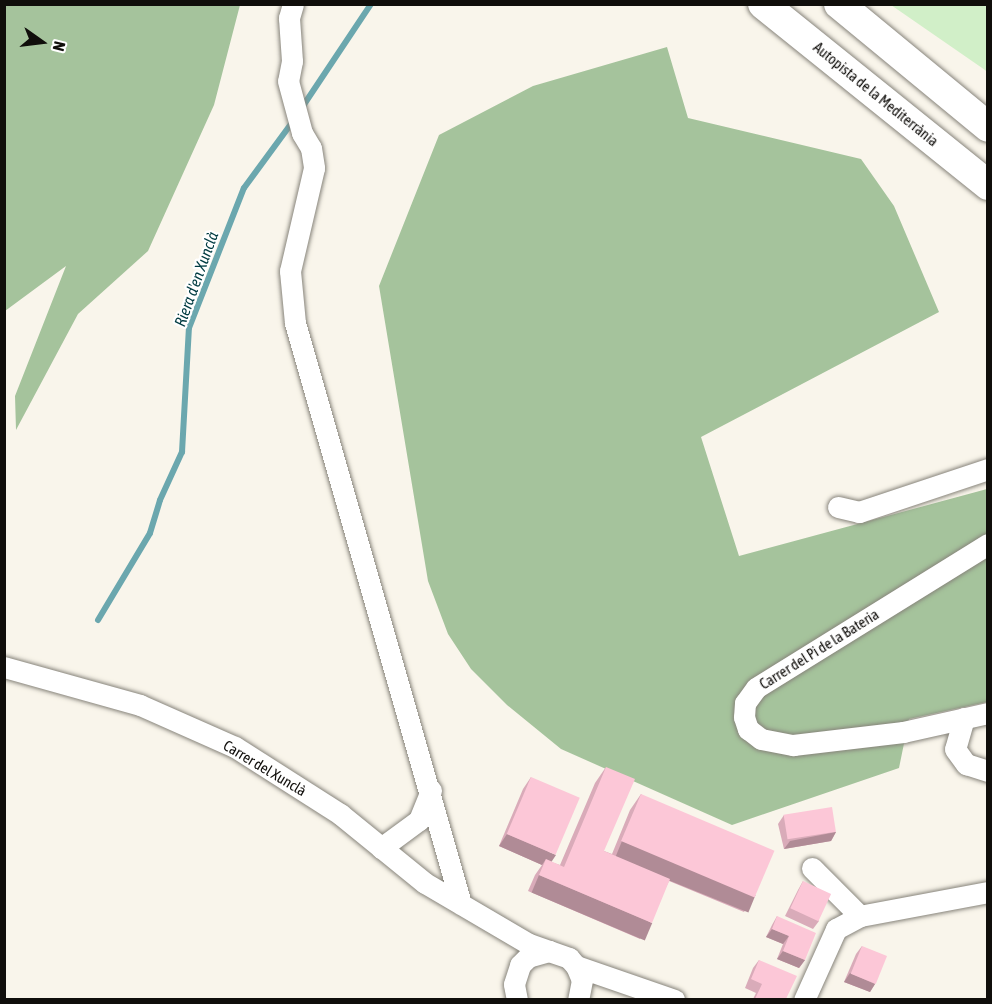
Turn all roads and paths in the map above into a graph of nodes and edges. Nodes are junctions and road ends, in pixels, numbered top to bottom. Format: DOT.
graph roads {
  1 [pos="293,4"];
  2 [pos="839,4"];
  3 [pos="770,9"];
  4 [pos="987,127"];
  5 [pos="987,185"];
  6 [pos="987,469"];
  7 [pos="838,507"];
  8 [pos="987,544"];
  9 [pos="4,667"];
  10 [pos="987,713"];
  11 [pos="964,718"];
  12 [pos="987,771"];
  13 [pos="431,790"];
  14 [pos="381,848"];
  15 [pos="812,868"];
  16 [pos="987,892"];
  17 [pos="461,904"];
  18 [pos="860,916"];
  19 [pos="497,926"];
  20 [pos="549,951"];
  21 [pos="576,966"];
  22 [pos="515,974"];
  23 [pos="630,982"];
  24 [pos="517,999"];
  25 [pos="580,999"];
  26 [pos="674,999"];
  27 [pos="804,999"];
  1 -- 13 [label="street"];
  2 -- 4 [label="highway"];
  3 -- 5 [label="highway, Autopista de la Mediterrània"];
  6 -- 7 [label="street"];
  8 -- 11 [label="street, Carrer del Pi de la Bateria"];
  9 -- 14 [label="street, Carrer del Xunclà"];
  10 -- 11 [label="street, Carrer del Pi de la Bateria"];
  11 -- 12 [label="street"];
  13 -- 14 [label="street"];
  13 -- 17 [label="street"];
  14 -- 17 [label="street, Carrer del Xunclà"];
  15 -- 18 [label="street"];
  16 -- 18 [label="street"];
  17 -- 19 [label="street, Carrer del Xunclà"];
  18 -- 27 [label="street"];
  19 -- 20 [label="street, Carrer del Xunclà"];
  19 -- 22 [label="street"];
  20 -- 21 [label="street, Carrer del Xunclà"];
  20 -- 22 [label="street"];
  21 -- 23 [label="street"];
  21 -- 25 [label="street"];
  22 -- 24 [label="street"];
  23 -- 25 [label="street"];
  23 -- 26 [label="street"];
}
